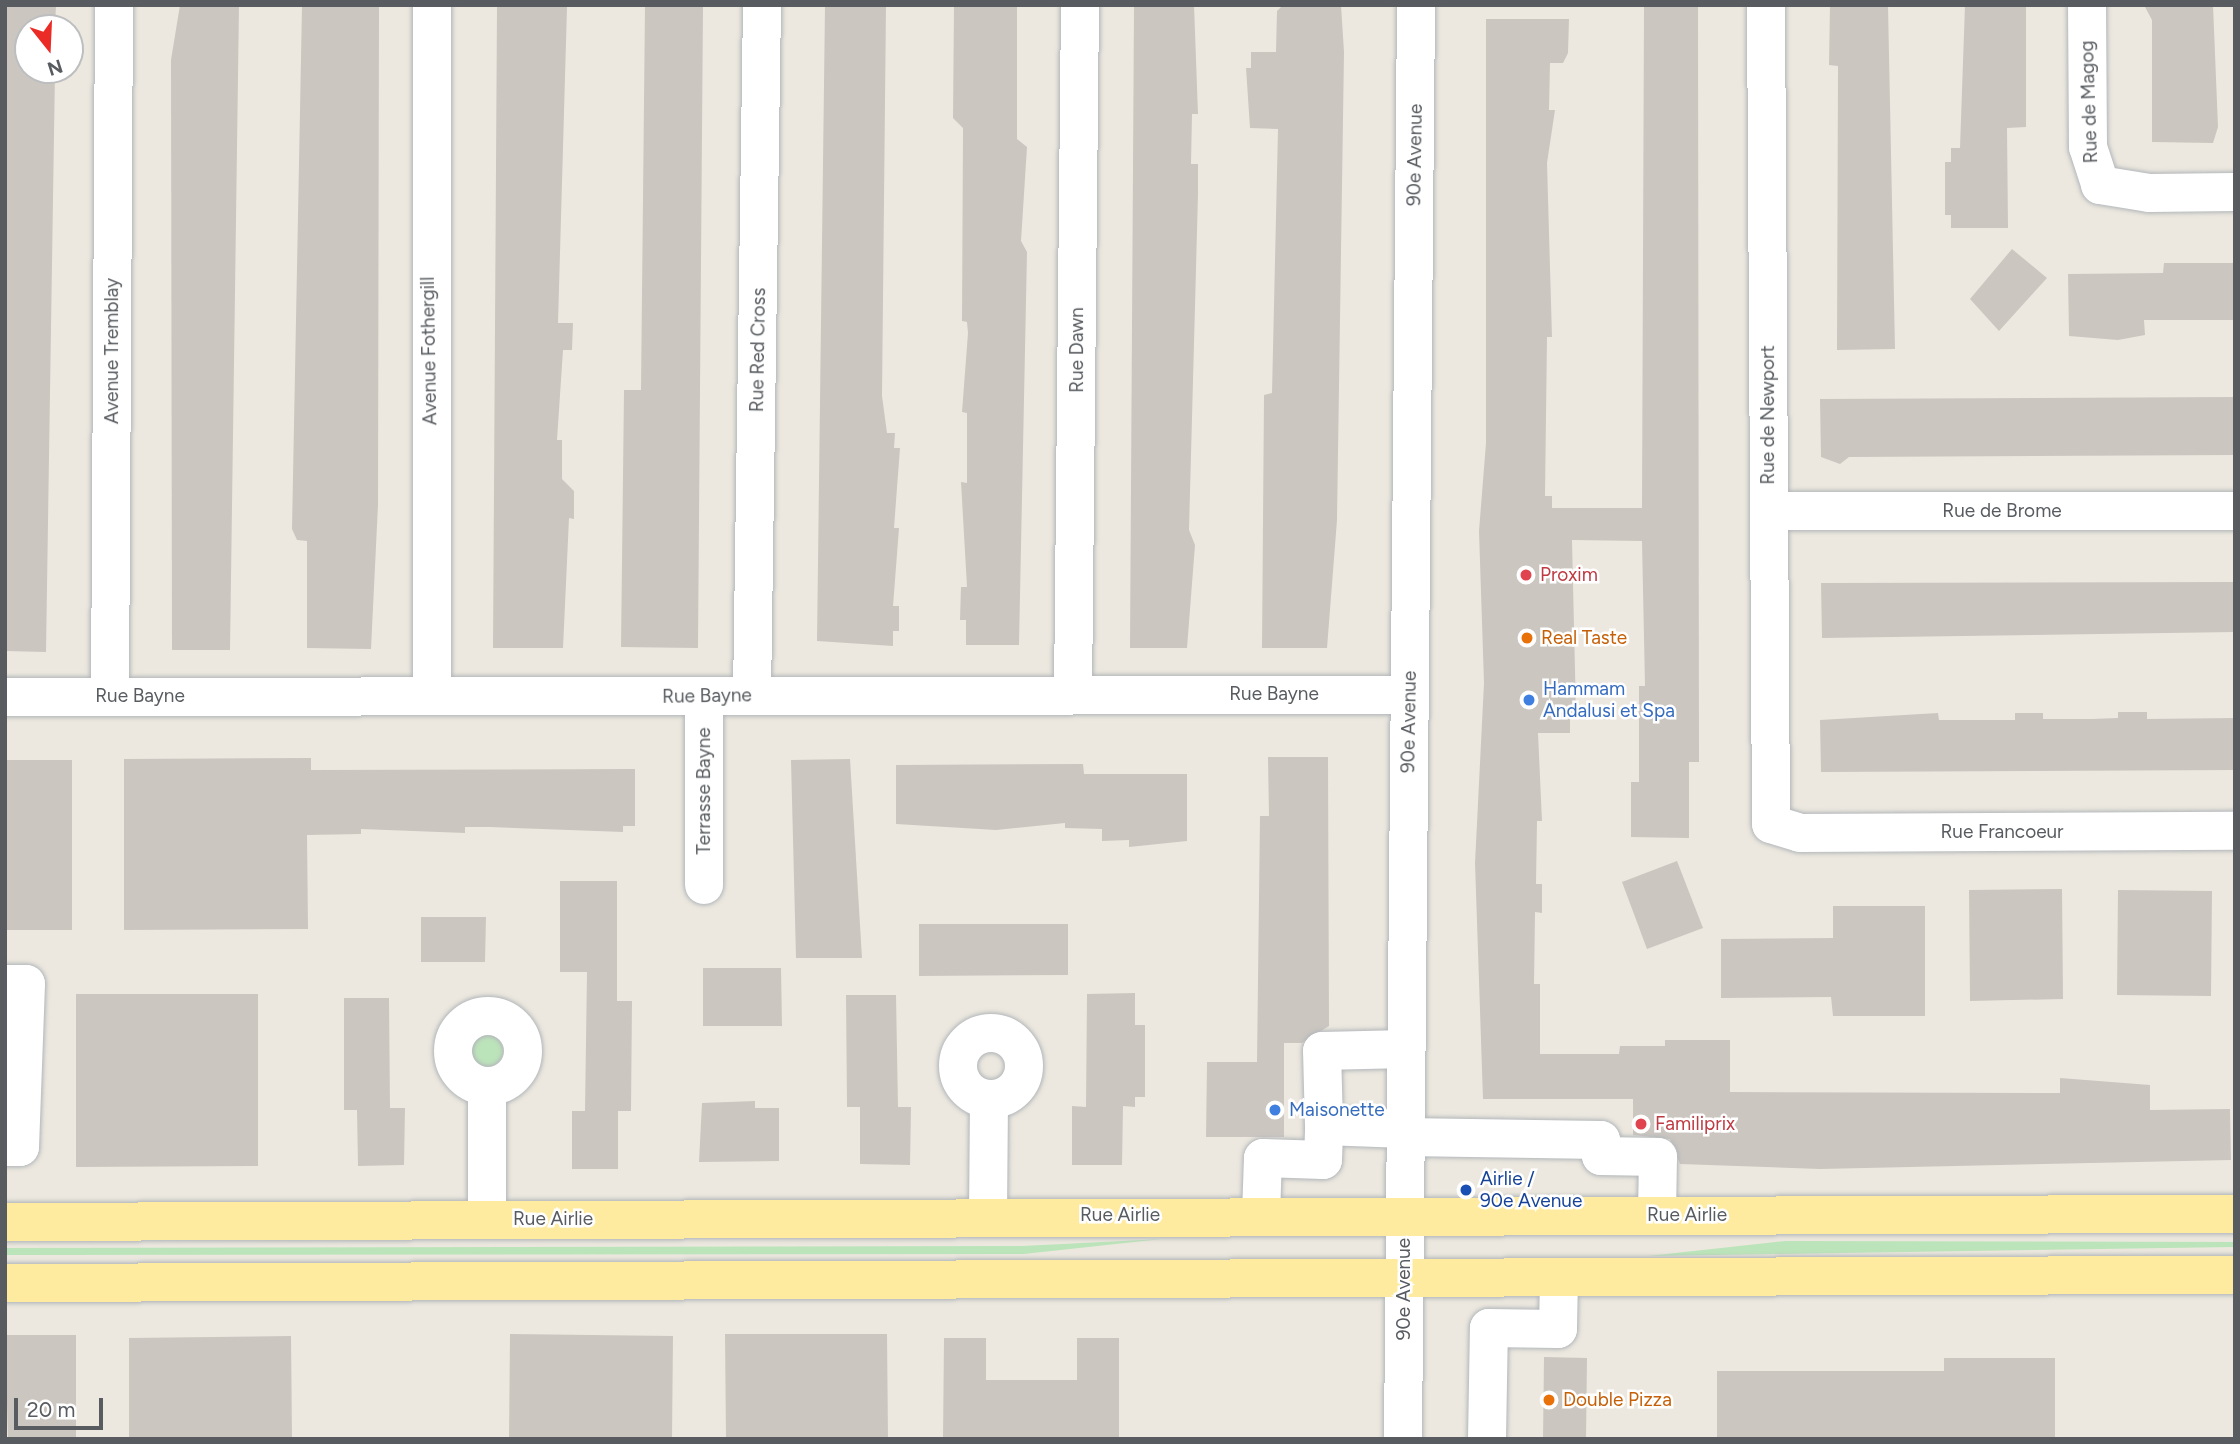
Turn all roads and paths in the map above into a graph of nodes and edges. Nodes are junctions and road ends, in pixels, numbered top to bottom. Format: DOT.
graph roads {
  1 [pos="114,5"];
  2 [pos="432,5"];
  3 [pos="762,5"];
  4 [pos="1080,5"];
  5 [pos="1416,5"];
  6 [pos="1766,5"];
  7 [pos="2087,5"];
  8 [pos="2235,192"];
  9 [pos="1769,511"];
  10 [pos="2235,511"];
  11 [pos="752,695"];
  12 [pos="1073,695"];
  13 [pos="1409,695"];
  14 [pos="110,696"];
  15 [pos="432,696"];
  16 [pos="704,696"];
  17 [pos="5,697"];
  18 [pos="1771,824"];
  19 [pos="2235,831"];
  20 [pos="704,885"];
  21 [pos="5,984"];
  22 [pos="1406,1049"];
  23 [pos="487,1086"];
  24 [pos="989,1099"];
  25 [pos="1324,1126"];
  26 [pos="1405,1133"];
  27 [pos="5,1147"];
  28 [pos="2235,1214"];
  29 [pos="1261,1215"];
  30 [pos="1657,1215"];
  31 [pos="988,1216"];
  32 [pos="1405,1216"];
  33 [pos="487,1219"];
  34 [pos="5,1222"];
  35 [pos="2235,1275"];
  36 [pos="1559,1279"];
  37 [pos="1404,1280"];
  38 [pos="5,1283"];
  39 [pos="1403,1439"];
  40 [pos="1487,1439"];
  1 -- 14 [label="street, Avenue Tremblay"];
  2 -- 15 [label="street, Avenue Fothergill"];
  3 -- 11 [label="street, Rue Red Cross"];
  4 -- 12 [label="street, Rue Dawn"];
  5 -- 13 [label="street, 90e Avenue"];
  6 -- 9 [label="street, Rue de Newport"];
  7 -- 8 [label="street, Rue de Magog"];
  9 -- 10 [label="street, Rue de Brome"];
  9 -- 18 [label="street, Rue de Newport"];
  11 -- 12 [label="street, Rue Bayne"];
  11 -- 16 [label="street, Rue Bayne"];
  12 -- 13 [label="street, Rue Bayne"];
  13 -- 22 [label="street, 90e Avenue"];
  14 -- 15 [label="street, Rue Bayne"];
  14 -- 17 [label="street, Rue Bayne"];
  15 -- 16 [label="street, Rue Bayne"];
  16 -- 20 [label="street, Terrasse Bayne"];
  18 -- 19 [label="street, Rue Francoeur"];
  21 -- 27 [label="street"];
  22 -- 25 [label="street"];
  22 -- 26 [label="street, 90e Avenue"];
  23 -- 33 [label="street"];
  24 -- 31 [label="street"];
  25 -- 26 [label="street"];
  25 -- 29 [label="street"];
  26 -- 30 [label="street"];
  26 -- 32 [label="street, 90e Avenue"];
  28 -- 30 [label="main road, Rue Airlie"];
  29 -- 31 [label="main road, Rue Airlie"];
  29 -- 32 [label="main road, Rue Airlie"];
  30 -- 32 [label="main road, Rue Airlie"];
  31 -- 33 [label="main road, Rue Airlie"];
  32 -- 37 [label="street, 90e Avenue"];
  33 -- 34 [label="main road, Rue Airlie"];
  35 -- 36 [label="main road"];
  36 -- 37 [label="main road"];
  36 -- 40 [label="street"];
  37 -- 38 [label="main road"];
  37 -- 39 [label="street, 90e Avenue"];
}
